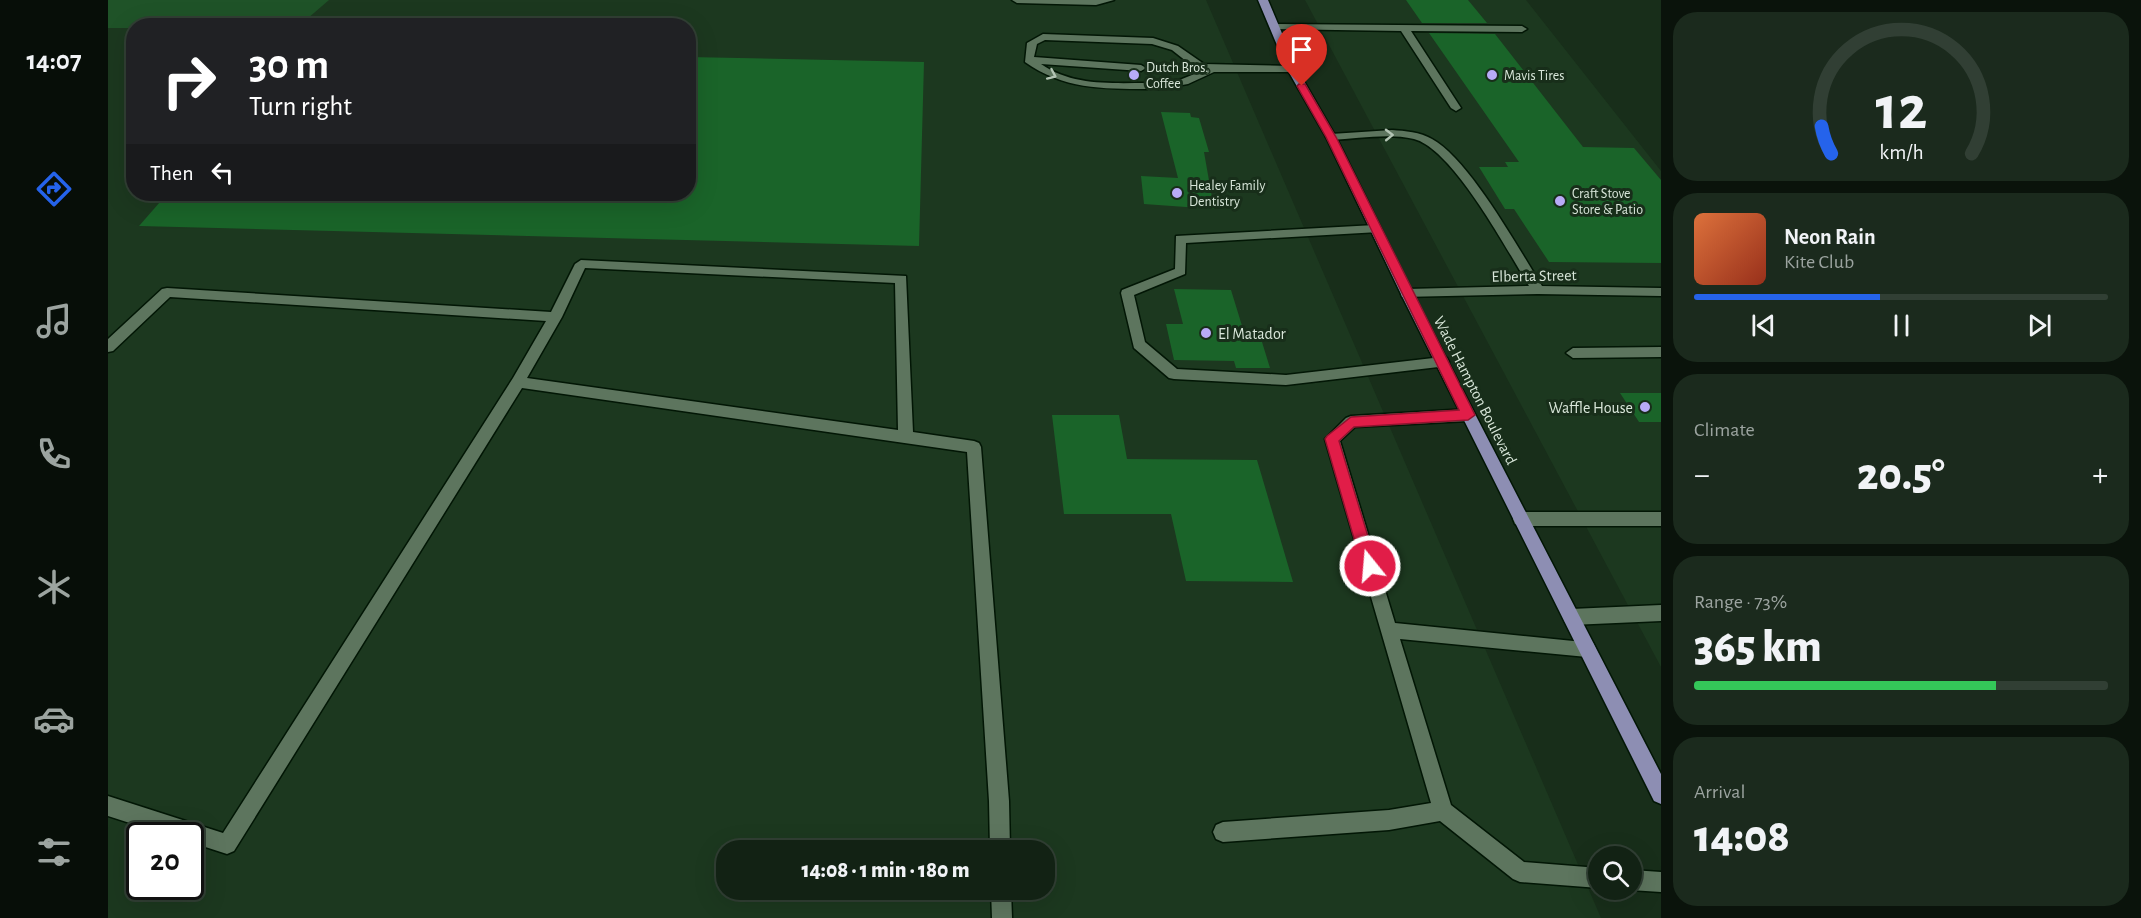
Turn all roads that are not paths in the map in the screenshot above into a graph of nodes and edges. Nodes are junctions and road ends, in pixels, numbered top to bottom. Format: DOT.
graph roads {
  1 [pos="1017,0"];
  2 [pos="1109,0"];
  3 [pos="1263,0"];
  4 [pos="1275,27"];
  5 [pos="1404,28"];
  6 [pos="1522,29"];
  7 [pos="1029,60"];
  8 [pos="1141,68"];
  9 [pos="1154,68"];
  10 [pos="1215,69"];
  11 [pos="1292,69"];
  12 [pos="1456,108"];
  13 [pos="1331,137"];
  14 [pos="1376,229"];
  15 [pos="1538,290"];
  16 [pos="1661,292"];
  17 [pos="1407,294"];
  18 [pos="555,317"];
  19 [pos="108,347"];
  20 [pos="1661,352"];
  21 [pos="1573,353"];
  22 [pos="1442,362"];
  23 [pos="518,382"];
  24 [pos="1468,415"];
  25 [pos="906,439"];
  26 [pos="1521,519"];
  27 [pos="1661,519"];
  28 [pos="1661,613"];
  29 [pos="1571,617"];
  30 [pos="1389,630"];
  31 [pos="1587,649"];
  32 [pos="1661,794"];
  33 [pos="108,806"];
  34 [pos="1443,811"];
  35 [pos="1223,832"];
  36 [pos="1000,840"];
  37 [pos="1588,877"];
  38 [pos="1642,881"];
  39 [pos="1661,882"];
  40 [pos="1002,900"];
  41 [pos="1002,918"];
  1 -- 2 [label="street"];
  3 -- 4 [label="main road, Wade Hampton Boulevard"];
  4 -- 5 [label="street"];
  4 -- 11 [label="main road, Wade Hampton Boulevard"];
  5 -- 6 [label="street"];
  5 -- 12 [label="street"];
  7 -- 8 [label="street"];
  7 -- 10 [label="street, one-way"];
  7 -- 10 [label="street"];
  9 -- 10 [label="street"];
  10 -- 11 [label="street"];
  11 -- 13 [label="main road, Wade Hampton Boulevard"];
  13 -- 14 [label="main road, Wade Hampton Boulevard"];
  13 -- 15 [label="street, one-way"];
  14 -- 17 [label="main road, Wade Hampton Boulevard"];
  14 -- 22 [label="street"];
  15 -- 16 [label="street, Elberta Street"];
  15 -- 17 [label="street, Elberta Street"];
  17 -- 22 [label="main road, Wade Hampton Boulevard"];
  18 -- 19 [label="street"];
  18 -- 23 [label="street"];
  18 -- 25 [label="street"];
  20 -- 21 [label="street"];
  22 -- 24 [label="main road, Wade Hampton Boulevard"];
  23 -- 25 [label="street"];
  23 -- 33 [label="street"];
  24 -- 26 [label="main road, Wade Hampton Boulevard"];
  24 -- 30 [label="street"];
  25 -- 36 [label="street"];
  26 -- 27 [label="street"];
  26 -- 29 [label="main road, Wade Hampton Boulevard"];
  28 -- 29 [label="street"];
  29 -- 31 [label="main road, Wade Hampton Boulevard"];
  30 -- 31 [label="street"];
  30 -- 34 [label="street"];
  31 -- 32 [label="main road, Wade Hampton Boulevard"];
  34 -- 35 [label="street"];
  34 -- 37 [label="street"];
  38 -- 39 [label="street"];
  40 -- 41 [label="street"];
}
